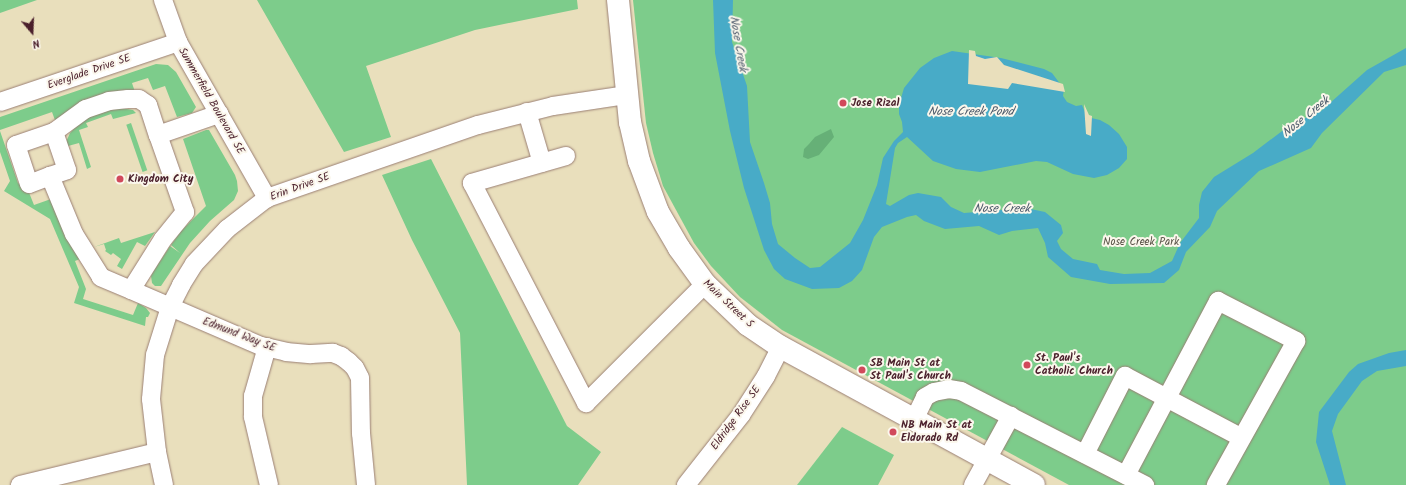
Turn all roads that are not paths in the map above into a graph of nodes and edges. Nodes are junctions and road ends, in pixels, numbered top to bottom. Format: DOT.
graph roads {
  1 [pos="162,0"];
  2 [pos="618,0"];
  3 [pos="178,42"];
  4 [pos="627,96"];
  5 [pos="0,102"];
  6 [pos="527,112"];
  7 [pos="219,114"];
  8 [pos="54,132"];
  9 [pos="158,135"];
  10 [pos="566,156"];
  11 [pos="542,163"];
  12 [pos="50,176"];
  13 [pos="267,198"];
  14 [pos="705,284"];
  15 [pos="131,290"];
  16 [pos="170,307"];
  17 [pos="267,347"];
  18 [pos="781,347"];
  19 [pos="1167,398"];
  20 [pos="1011,416"];
  21 [pos="914,420"];
  22 [pos="1242,438"];
  23 [pos="157,452"];
  24 [pos="1085,454"];
  25 [pos="987,459"];
  26 [pos="1126,475"];
  27 [pos="20,485"];
  28 [pos="164,485"];
  29 [pos="269,485"];
  30 [pos="366,485"];
  31 [pos="686,485"];
  32 [pos="973,485"];
  33 [pos="1034,485"];
  34 [pos="1145,485"];
  35 [pos="1216,485"];
  1 -- 3 [label="street, Summerfield Boulevard SE"];
  2 -- 4 [label="main road, Main Street S"];
  3 -- 5 [label="street, Everglade Drive SE"];
  3 -- 7 [label="street, Summerfield Boulevard SE"];
  4 -- 6 [label="street, Erin Drive SE"];
  4 -- 14 [label="main road, Main Street S"];
  6 -- 11 [label="street"];
  6 -- 13 [label="street, Erin Drive SE"];
  7 -- 9 [label="street"];
  7 -- 13 [label="street, Summerfield Boulevard SE"];
  8 -- 9 [label="street"];
  8 -- 12 [label="street"];
  8 -- 12 [label="street"];
  9 -- 15 [label="street"];
  10 -- 11 [label="street"];
  11 -- 14 [label="street"];
  12 -- 15 [label="street, Edmund Way SE"];
  13 -- 16 [label="street, Erin Drive SE"];
  14 -- 18 [label="main road, Main Street S"];
  15 -- 16 [label="street, Edmund Way SE"];
  16 -- 17 [label="street, Edmund Way SE"];
  16 -- 23 [label="street, Erin Drive SE"];
  17 -- 29 [label="street"];
  17 -- 30 [label="street, Edmund Way SE"];
  18 -- 21 [label="main road, Main Street S"];
  18 -- 31 [label="street, Eldridge Rise SE"];
  19 -- 22 [label="street"];
  19 -- 22 [label="street"];
  19 -- 24 [label="street"];
  19 -- 26 [label="street"];
  20 -- 21 [label="street"];
  20 -- 24 [label="street"];
  20 -- 25 [label="street"];
  21 -- 25 [label="main road, Main Street S"];
  22 -- 35 [label="street"];
  23 -- 27 [label="street"];
  23 -- 28 [label="street, Erin Drive SE"];
  24 -- 26 [label="street"];
  25 -- 32 [label="street"];
  25 -- 33 [label="main road, Main Street S"];
  26 -- 34 [label="street"];
}
